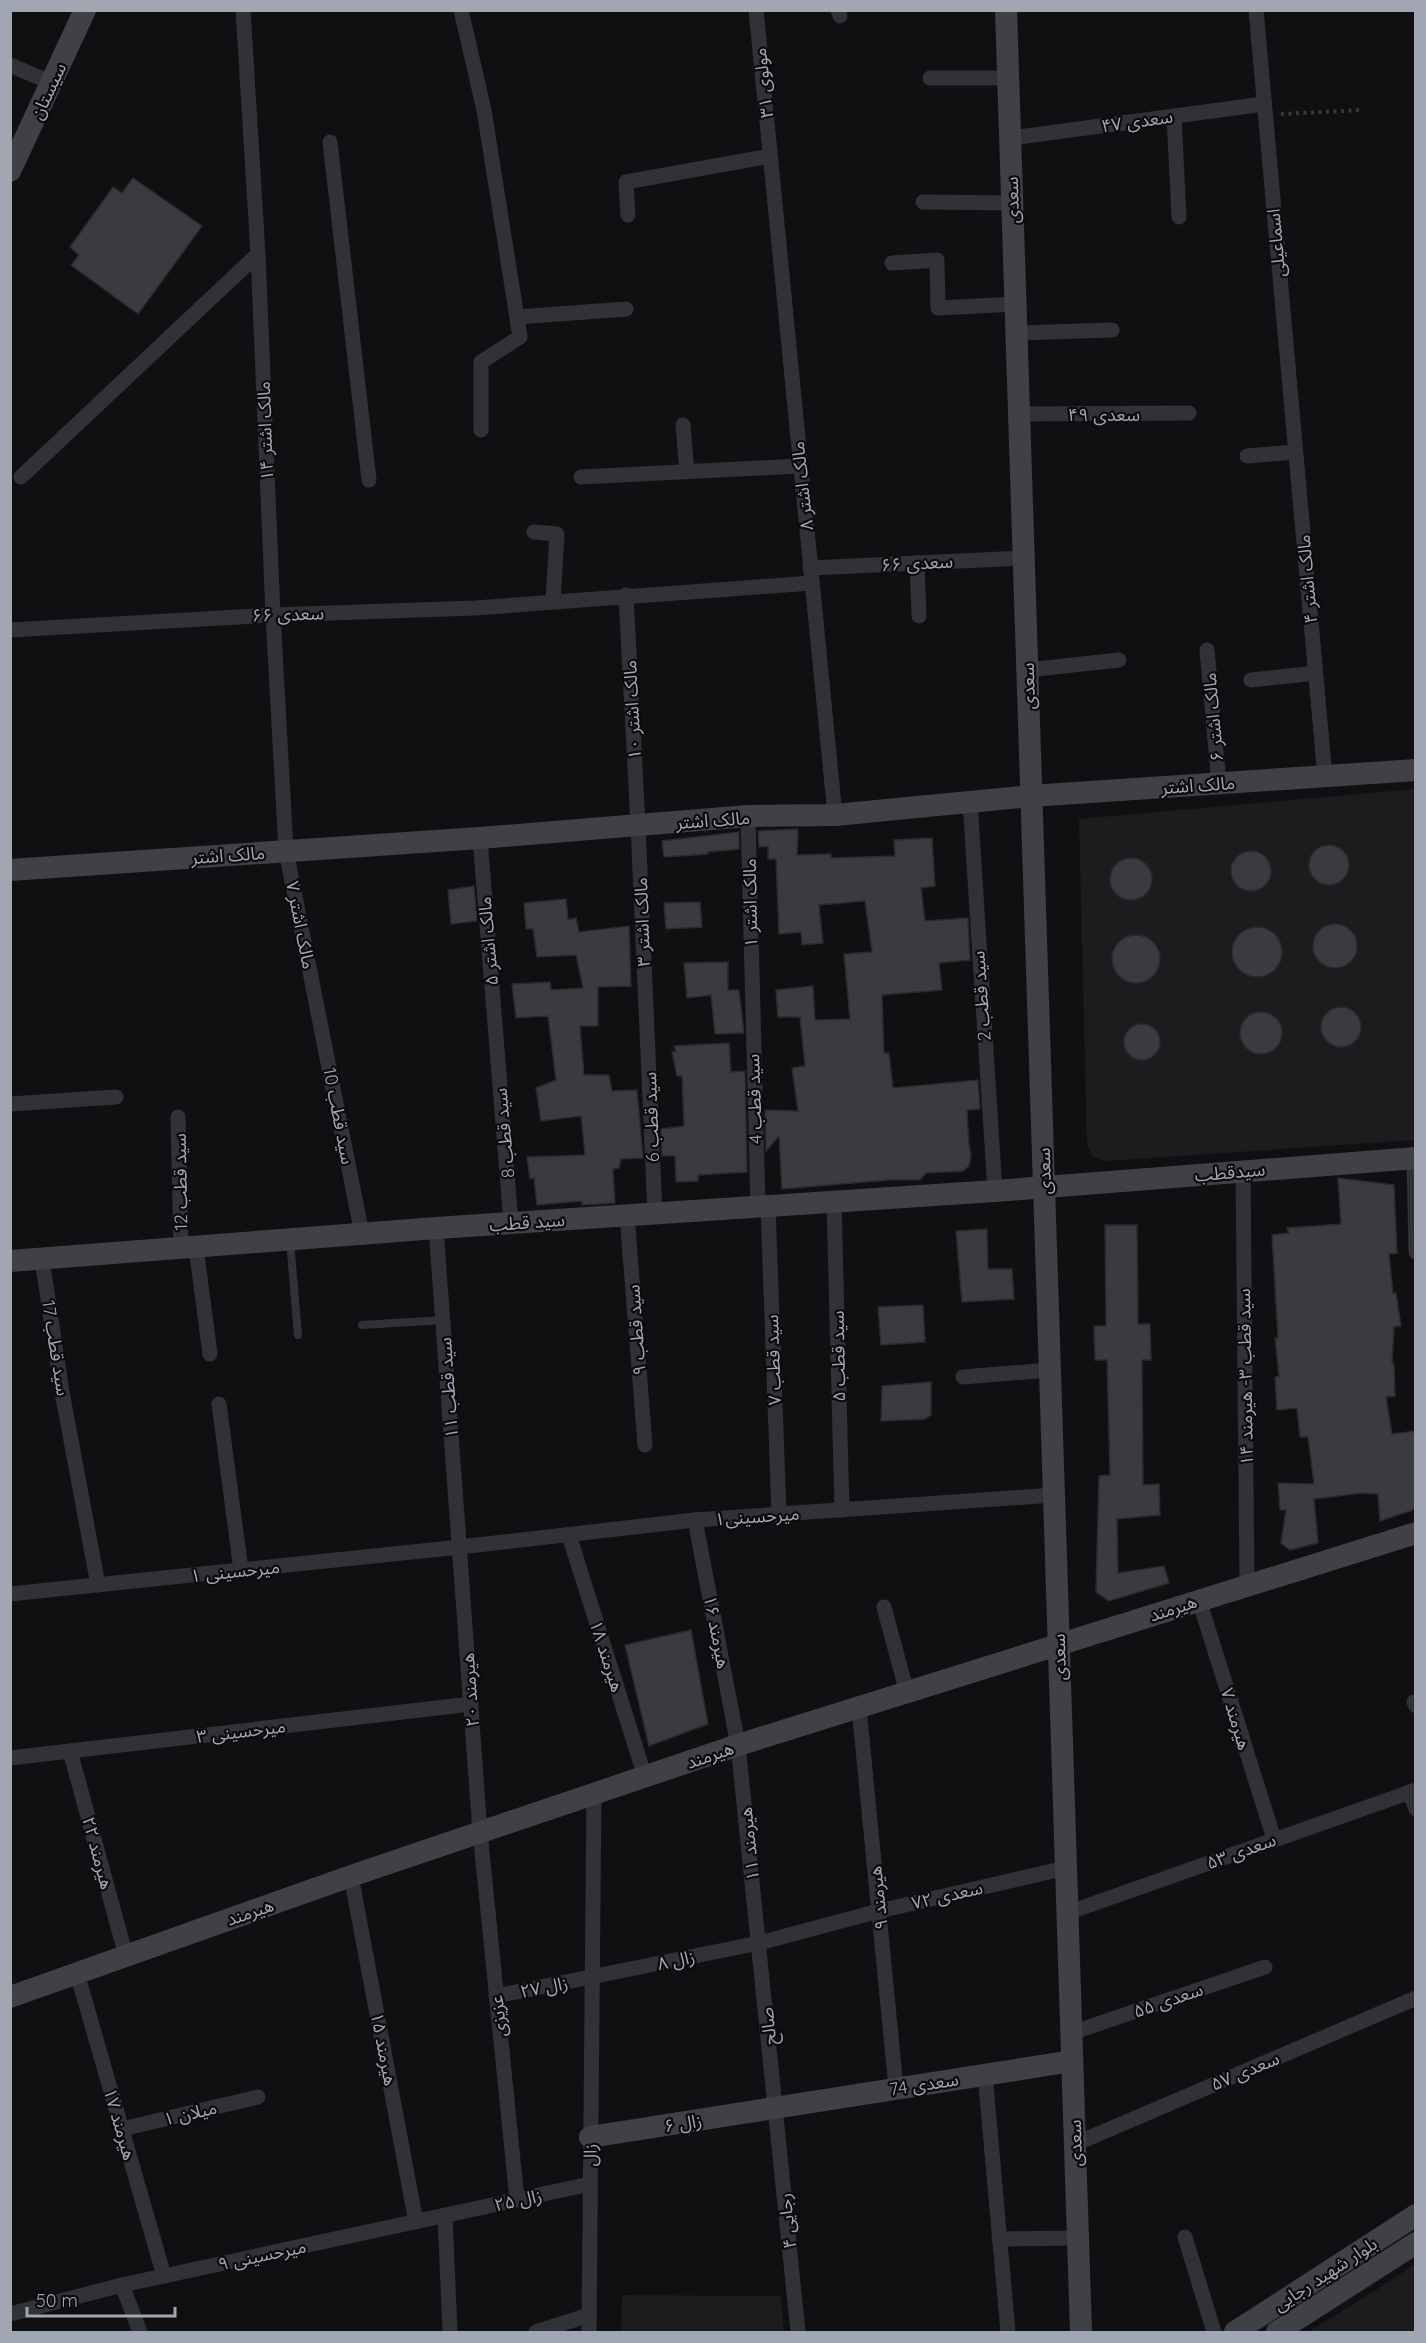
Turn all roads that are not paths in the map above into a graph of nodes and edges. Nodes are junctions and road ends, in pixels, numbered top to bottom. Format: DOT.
graph roads {
  1 [pos="86,10"];
  2 [pos="243,10"];
  3 [pos="461,10"];
  4 [pos="756,10"];
  5 [pos="1006,10"];
  6 [pos="1256,10"];
  7 [pos="10,65"];
  8 [pos="930,78"];
  9 [pos="1008,78"];
  10 [pos="52,82"];
  11 [pos="1265,110"];
  12 [pos="1174,116"];
  13 [pos="1011,138"];
  14 [pos="330,142"];
  15 [pos="770,156"];
  16 [pos="10,171"];
  17 [pos="924,202"];
  18 [pos="1012,203"];
  19 [pos="628,215"];
  20 [pos="1179,217"];
  21 [pos="258,254"];
  22 [pos="892,263"];
  23 [pos="1016,304"];
  24 [pos="626,309"];
  25 [pos="517,317"];
  26 [pos="1112,330"];
  27 [pos="1017,333"];
  28 [pos="1289,381"];
  29 [pos="1189,413"];
  30 [pos="1019,414"];
  31 [pos="683,425"];
  32 [pos="481,430"];
  33 [pos="1295,452"];
  34 [pos="1247,456"];
  35 [pos="801,466"];
  36 [pos="687,471"];
  37 [pos="21,477"];
  38 [pos="581,477"];
  39 [pos="369,480"];
  40 [pos="534,532"];
  41 [pos="1024,558"];
  42 [pos="916,563"];
  43 [pos="811,576"];
  44 [pos="626,595"];
  45 [pos="553,601"];
  46 [pos="273,615"];
  47 [pos="919,616"];
  48 [pos="17,630"];
  49 [pos="1207,650"];
  50 [pos="1119,660"];
  51 [pos="1027,670"];
  52 [pos="1315,673"];
  53 [pos="1251,680"];
  54 [pos="1416,770"];
  55 [pos="1325,777"];
  56 [pos="1219,784"];
  57 [pos="1031,796"];
  58 [pos="970,801"];
  59 [pos="835,815"];
  60 [pos="748,816"];
  61 [pos="638,825"];
  62 [pos="480,838"];
  63 [pos="286,851"];
  64 [pos="10,870"];
  65 [pos="751,990"];
  66 [pos="315,999"];
  67 [pos="646,1020"];
  68 [pos="496,1044"];
  69 [pos="116,1097"];
  70 [pos="10,1104"];
  71 [pos="178,1117"];
  72 [pos="1415,1158"];
  73 [pos="1243,1170"];
  74 [pos="1044,1188"];
  75 [pos="995,1191"];
  76 [pos="834,1202"];
  77 [pos="763,1207"];
  78 [pos="655,1214"];
  79 [pos="627,1215"];
  80 [pos="511,1223"];
  81 [pos="436,1228"];
  82 [pos="362,1234"];
  83 [pos="290,1239"];
  84 [pos="189,1247"];
  85 [pos="1416,1252"];
  86 [pos="42,1259"];
  87 [pos="10,1261"];
  88 [pos="443,1320"];
  89 [pos="362,1325"];
  90 [pos="298,1335"];
  91 [pos="210,1354"];
  92 [pos="1050,1370"];
  93 [pos="963,1377"];
  94 [pos="219,1404"];
  95 [pos="645,1445"];
  96 [pos="1054,1495"];
  97 [pos="842,1510"];
  98 [pos="779,1515"];
  99 [pos="695,1520"];
  100 [pos="1416,1533"];
  101 [pos="569,1535"];
  102 [pos="460,1547"];
  103 [pos="241,1570"];
  104 [pos="1247,1584"];
  105 [pos="98,1585"];
  106 [pos="10,1594"];
  107 [pos="1199,1600"];
  108 [pos="884,1607"];
  109 [pos="1059,1646"];
  110 [pos="907,1693"];
  111 [pos="471,1704"];
  112 [pos="859,1708"];
  113 [pos="738,1745"];
  114 [pos="70,1751"];
  115 [pos="10,1758"];
  116 [pos="645,1777"];
  117 [pos="1412,1791"];
  118 [pos="594,1793"];
  119 [pos="1416,1809"];
  120 [pos="480,1832"];
  121 [pos="1274,1839"];
  122 [pos="1066,1868"];
  123 [pos="351,1876"];
  124 [pos="879,1911"];
  125 [pos="1067,1913"];
  126 [pos="759,1943"];
  127 [pos="126,1956"];
  128 [pos="1265,1967"];
  129 [pos="77,1973"];
  130 [pos="592,1977"];
  131 [pos="11,1993"];
  132 [pos="496,1996"];
  133 [pos="1416,1998"];
  134 [pos="1071,2033"];
  135 [pos="1072,2061"];
  136 [pos="985,2074"];
  137 [pos="896,2088"];
  138 [pos="258,2097"];
  139 [pos="776,2109"];
  140 [pos="122,2129"];
  141 [pos="590,2137"];
  142 [pos="1075,2144"];
  143 [pos="590,2184"];
  144 [pos="517,2200"];
  145 [pos="1416,2215"];
  146 [pos="445,2216"];
  147 [pos="416,2222"];
  148 [pos="1185,2237"];
  149 [pos="1078,2238"];
  150 [pos="999,2239"];
  151 [pos="1416,2243"];
  152 [pos="164,2276"];
  153 [pos="122,2284"];
  154 [pos="10,2314"];
  155 [pos="589,2315"];
  156 [pos="140,2332"];
  157 [pos="450,2332"];
  158 [pos="536,2332"];
  159 [pos="589,2332"];
  160 [pos="798,2332"];
  161 [pos="1008,2332"];
  162 [pos="1081,2332"];
  163 [pos="1214,2332"];
  164 [pos="1234,2332"];
  165 [pos="1277,2332"];
  1 -- 10 [label="main road, سیستان"];
  2 -- 21 [label="street, مالک اشتر ۱۴"];
  3 -- 25 [label="street"];
  4 -- 15 [label="street, مولوی ۳۱"];
  5 -- 9 [label="main road, سعدی"];
  6 -- 11 [label="street, اسماعیلی"];
  7 -- 10 [label="street"];
  8 -- 9 [label="street"];
  9 -- 13 [label="main road, سعدی"];
  10 -- 16 [label="main road, سیستان"];
  11 -- 12 [label="street, سعدی ۴۷"];
  11 -- 28 [label="street, اسماعیلی"];
  12 -- 13 [label="street, سعدی ۴۷"];
  12 -- 20 [label="street"];
  13 -- 18 [label="main road, سعدی"];
  14 -- 39 [label="street"];
  15 -- 19 [label="street"];
  15 -- 35 [label="street, مالک اشتر ۸"];
  17 -- 18 [label="street"];
  18 -- 23 [label="main road, سعدی"];
  21 -- 37 [label="street"];
  21 -- 46 [label="street, مالک اشتر ۱۴"];
  22 -- 23 [label="street"];
  23 -- 27 [label="main road, سعدی"];
  24 -- 25 [label="street"];
  25 -- 32 [label="street"];
  26 -- 27 [label="street"];
  27 -- 30 [label="main road, سعدی"];
  28 -- 33 [label="street, مالک اشتر ۴"];
  29 -- 30 [label="street, سعدی ۴۹"];
  30 -- 41 [label="main road, سعدی"];
  31 -- 36 [label="street"];
  33 -- 34 [label="street"];
  33 -- 52 [label="street, مالک اشتر ۴"];
  35 -- 36 [label="street"];
  35 -- 43 [label="street, مالک اشتر ۸"];
  36 -- 38 [label="street"];
  40 -- 45 [label="street"];
  41 -- 42 [label="street, سعدی ۶۶"];
  41 -- 51 [label="main road, سعدی"];
  42 -- 43 [label="street, سعدی ۶۶"];
  42 -- 47 [label="street"];
  43 -- 44 [label="street, سعدی ۶۶"];
  43 -- 59 [label="street, مالک اشتر ۸"];
  44 -- 45 [label="street, سعدی ۶۶"];
  44 -- 61 [label="street, مالک اشتر ۱۰"];
  45 -- 46 [label="street, سعدی ۶۶"];
  46 -- 48 [label="street, سعدی ۶۶"];
  46 -- 63 [label="street, مالک اشتر ۱۴"];
  49 -- 56 [label="street, مالک اشتر ۶"];
  50 -- 51 [label="street"];
  51 -- 57 [label="main road, سعدی"];
  52 -- 53 [label="street"];
  52 -- 55 [label="street, مالک اشتر ۴"];
  54 -- 55 [label="main road, مالک اشتر"];
  55 -- 56 [label="main road, مالک اشتر"];
  56 -- 57 [label="main road, مالک اشتر"];
  57 -- 58 [label="main road, مالک اشتر"];
  57 -- 74 [label="main road, سعدی"];
  58 -- 59 [label="main road, مالک اشتر"];
  58 -- 75 [label="street, سید قطب 2"];
  59 -- 60 [label="main road, مالک اشتر"];
  60 -- 61 [label="main road, مالک اشتر"];
  60 -- 65 [label="street, مالک اشتر ۱"];
  61 -- 62 [label="main road, مالک اشتر"];
  61 -- 67 [label="street, مالک اشتر ۳"];
  62 -- 63 [label="main road, مالک اشتر"];
  62 -- 68 [label="street, مالک اشتر ۵"];
  63 -- 64 [label="main road, مالک اشتر"];
  63 -- 66 [label="street, مالک اشتر ۷"];
  65 -- 77 [label="street, سید قطب 4"];
  66 -- 82 [label="street, سید قطب 10"];
  67 -- 78 [label="street, سید قطب 6"];
  68 -- 80 [label="street, سید قطب 8"];
  69 -- 70 [label="street"];
  71 -- 84 [label="street, سید قطب 12"];
  72 -- 73 [label="main road, سیدقطب"];
  72 -- 85 [label="street"];
  73 -- 74 [label="main road, سیدقطب"];
  73 -- 104 [label="street, سید قطب ۳- هیرمند ۱۴"];
  74 -- 75 [label="main road, سید قطب"];
  74 -- 92 [label="main road, سعدی"];
  75 -- 76 [label="main road, سید قطب"];
  76 -- 77 [label="main road, سید قطب"];
  76 -- 97 [label="street, سید قطب ۵"];
  77 -- 78 [label="main road, سید قطب"];
  77 -- 98 [label="street, سید قطب ۷"];
  78 -- 79 [label="main road, سید قطب"];
  79 -- 80 [label="main road, سید قطب"];
  79 -- 95 [label="street, سید قطب ۹"];
  80 -- 81 [label="main road, سید قطب"];
  81 -- 82 [label="main road, سید قطب"];
  81 -- 88 [label="street, سید قطب ۱۱"];
  82 -- 83 [label="main road, سید قطب"];
  83 -- 84 [label="main road, سید قطب"];
  83 -- 90 [label="lane"];
  84 -- 86 [label="main road, سید قطب"];
  84 -- 91 [label="street, سید قطب 12"];
  86 -- 87 [label="main road, سید قطب"];
  86 -- 105 [label="street, سید قطب 17"];
  88 -- 89 [label="lane"];
  88 -- 102 [label="street, سید قطب ۱۱"];
  92 -- 93 [label="street"];
  92 -- 96 [label="main road, سعدی"];
  94 -- 103 [label="street"];
  96 -- 97 [label="street, میرحسینی۱"];
  96 -- 109 [label="main road, سعدی"];
  97 -- 98 [label="street, میرحسینی۱"];
  98 -- 99 [label="street, میرحسینی۱"];
  99 -- 101 [label="street, میرحسینی۱"];
  99 -- 113 [label="street, هیرمند ۱۶"];
  100 -- 104 [label="main road, هیرمند"];
  101 -- 102 [label="street, میرحسینی۱"];
  101 -- 116 [label="street, هیرمند ۱۸"];
  102 -- 103 [label="street, میرحسینی ۱"];
  102 -- 111 [label="street, هیرمند ۲۰"];
  103 -- 105 [label="street, میرحسینی ۱"];
  104 -- 107 [label="main road, هیرمند"];
  105 -- 106 [label="street, میرحسینی ۱"];
  107 -- 109 [label="main road, هیرمند"];
  107 -- 121 [label="street, هیرمند ۷"];
  108 -- 110 [label="street"];
  109 -- 110 [label="main road, هیرمند"];
  109 -- 122 [label="main road, سعدی"];
  110 -- 112 [label="main road, هیرمند"];
  111 -- 114 [label="street, میرحسینی ۳"];
  111 -- 120 [label="street, هیرمند ۲۰"];
  112 -- 113 [label="main road, هیرمند"];
  112 -- 124 [label="street, هیرمند ۹"];
  113 -- 116 [label="main road, هیرمند"];
  113 -- 126 [label="street, هیرمند ۱۱"];
  114 -- 115 [label="street, میرحسینی ۳"];
  114 -- 127 [label="street, هیرمند ۲۲"];
  116 -- 118 [label="main road, هیرمند"];
  117 -- 119 [label="street"];
  117 -- 121 [label="street, سعدی ۵۳"];
  118 -- 120 [label="main road, هیرمند"];
  118 -- 130 [label="street, زال"];
  120 -- 123 [label="main road, هیرمند"];
  120 -- 132 [label="street, عزیزی"];
  121 -- 125 [label="street, سعدی ۵۳"];
  122 -- 124 [label="street, سعدی ۷۲"];
  122 -- 125 [label="main road, سعدی"];
  123 -- 127 [label="main road, هیرمند"];
  123 -- 147 [label="street, هیرمند ۱۵"];
  124 -- 126 [label="street, سعدی ۷۲"];
  124 -- 137 [label="street, هیرمند ۹"];
  125 -- 134 [label="main road, سعدی"];
  126 -- 130 [label="street, زال ۸"];
  126 -- 139 [label="street, صالح"];
  127 -- 129 [label="main road, هیرمند"];
  128 -- 134 [label="street, سعدی ۵۵"];
  129 -- 131 [label="main road, هیرمند"];
  129 -- 140 [label="street, هیرمند ۱۷"];
  130 -- 132 [label="street, زال ۲۷"];
  130 -- 141 [label="street, زال"];
  132 -- 144 [label="street, عزیزی"];
  133 -- 142 [label="street, سعدی ۵۷"];
  134 -- 135 [label="main road, سعدی"];
  135 -- 136 [label="main road, سعدی 74"];
  135 -- 142 [label="main road, سعدی"];
  136 -- 137 [label="main road, سعدی 74"];
  136 -- 150 [label="street"];
  137 -- 139 [label="main road, سعدی 74"];
  138 -- 140 [label="street, میلان ۱"];
  139 -- 141 [label="main road, زال ۶"];
  139 -- 160 [label="street, رجایی ۴"];
  140 -- 152 [label="street, هیرمند ۱۷"];
  141 -- 143 [label="street, زال"];
  142 -- 149 [label="main road, سعدی"];
  143 -- 144 [label="street, زال ۲۵"];
  143 -- 155 [label="street, زال"];
  144 -- 146 [label="street, زال ۲۵"];
  145 -- 164 [label="main road, بلوار شهید رجایی"];
  146 -- 147 [label="street, میرحسینی ۹"];
  146 -- 157 [label="street"];
  147 -- 152 [label="street, میرحسینی ۹"];
  148 -- 163 [label="street"];
  149 -- 150 [label="street"];
  149 -- 162 [label="main road, سعدی"];
  150 -- 161 [label="street"];
  151 -- 165 [label="main road, بلوار شهید رجایی"];
  152 -- 153 [label="street, میرحسینی ۹"];
  153 -- 154 [label="street, میرحسینی ۹"];
  153 -- 156 [label="street"];
  155 -- 158 [label="street"];
  155 -- 159 [label="street, زال"];
}
